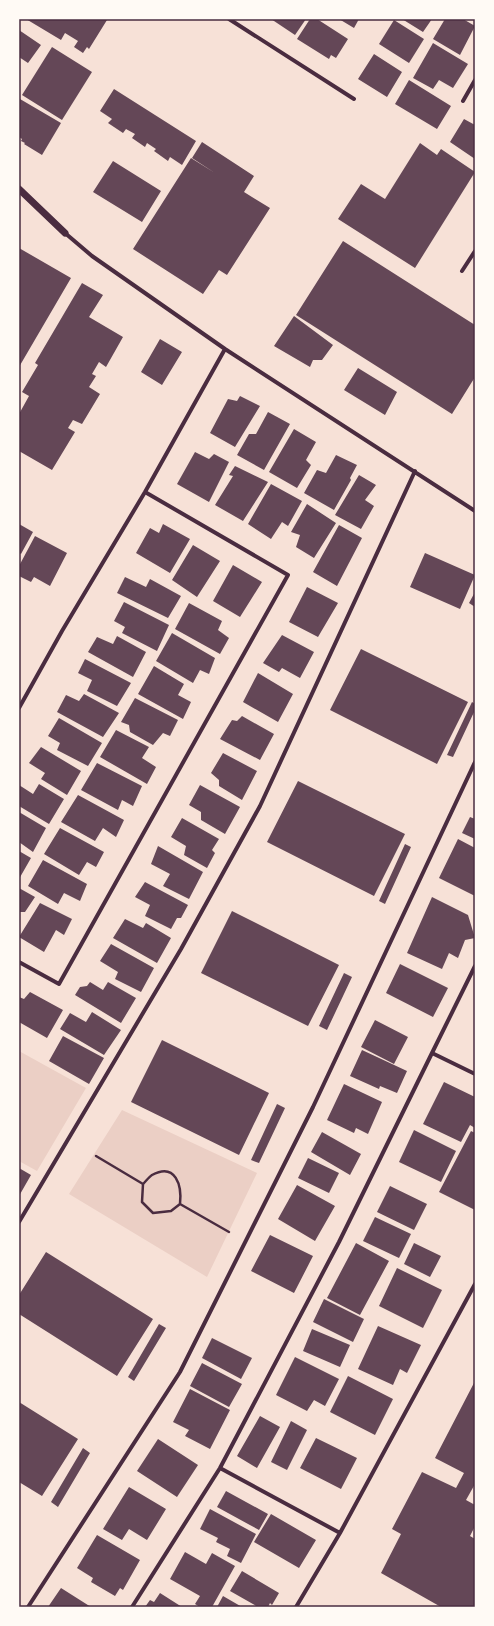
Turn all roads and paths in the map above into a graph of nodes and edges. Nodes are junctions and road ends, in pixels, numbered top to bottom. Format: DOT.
graph roads {
  1 [pos="229,19"];
  2 [pos="475,80"];
  3 [pos="354,99"];
  4 [pos="463,101"];
  5 [pos="19,189"];
  6 [pos="65,233"];
  7 [pos="475,251"];
  8 [pos="462,271"];
  9 [pos="225,349"];
  10 [pos="414,471"];
  11 [pos="145,492"];
  12 [pos="475,511"];
  13 [pos="19,708"];
  14 [pos="475,762"];
  15 [pos="19,962"];
  16 [pos="475,966"];
  17 [pos="432,1053"];
  18 [pos="475,1074"];
  19 [pos="96,1156"];
  20 [pos="143,1184"];
  21 [pos="180,1204"];
  22 [pos="19,1222"];
  23 [pos="245,1242"];
  24 [pos="475,1284"];
  25 [pos="220,1468"];
  26 [pos="340,1533"];
  27 [pos="28,1607"];
  28 [pos="132,1607"];
  29 [pos="296,1607"];
  1 -- 3 [label="street"];
  2 -- 4 [label="street"];
  5 -- 6 [label="street"];
  6 -- 9 [label="street"];
  7 -- 8 [label="street"];
  9 -- 10 [label="street"];
  9 -- 11 [label="street"];
  10 -- 12 [label="street"];
  10 -- 22 [label="street"];
  11 -- 13 [label="street"];
  11 -- 15 [label="street"];
  14 -- 23 [label="street"];
  16 -- 17 [label="street"];
  17 -- 18 [label="street"];
  17 -- 25 [label="street"];
  19 -- 20 [label="path"];
  20 -- 21 [label="path"];
  20 -- 21 [label="path"];
  21 -- 23 [label="path"];
  23 -- 27 [label="street"];
  24 -- 26 [label="street"];
  25 -- 26 [label="street"];
  25 -- 28 [label="street"];
  26 -- 29 [label="street"];
}
